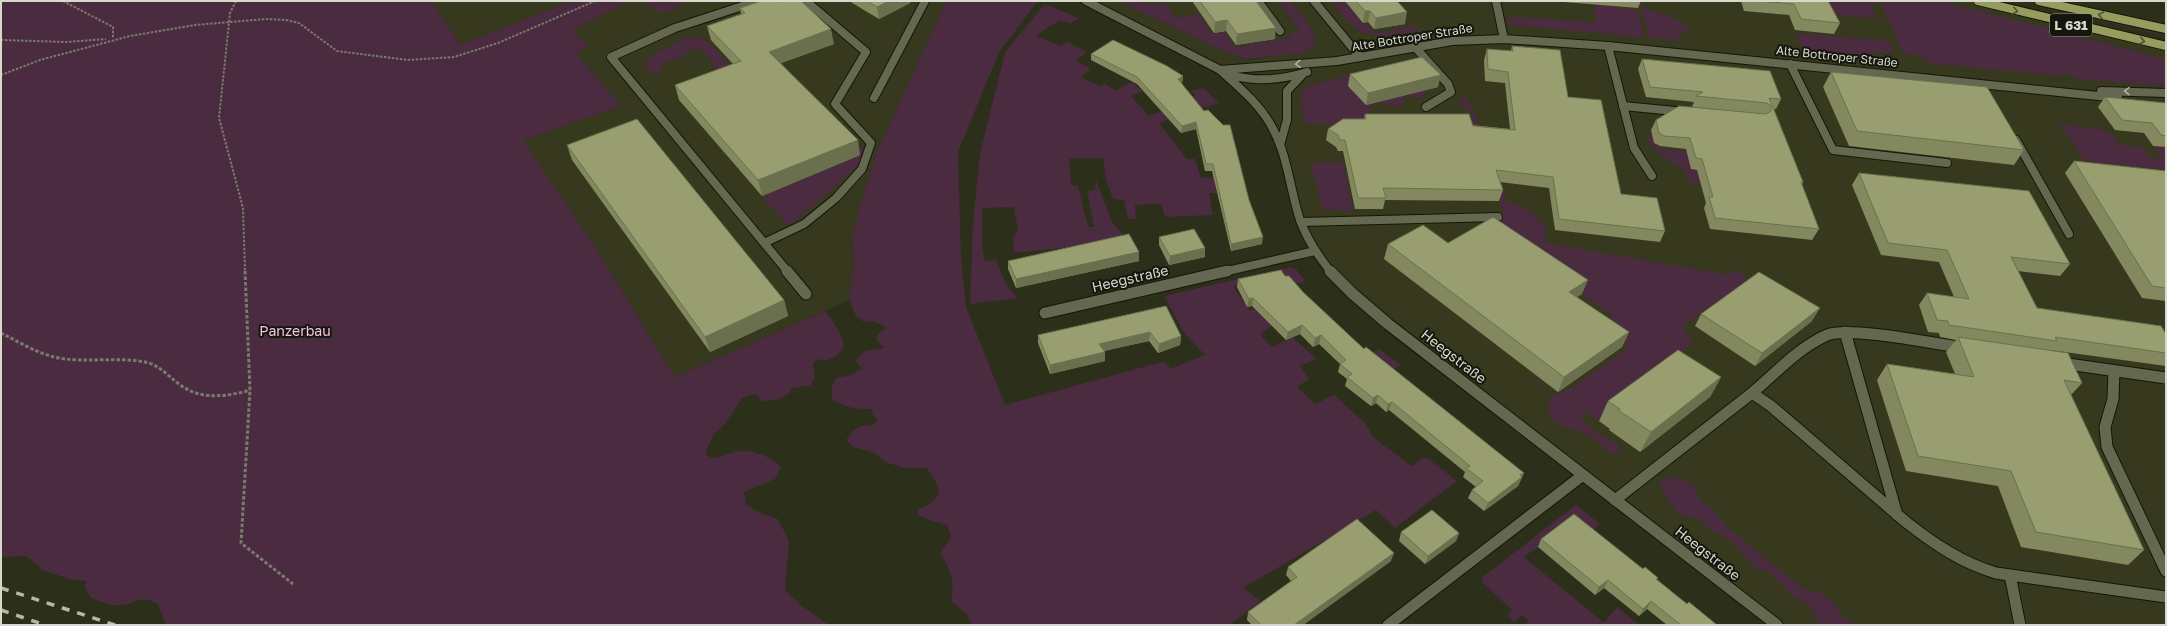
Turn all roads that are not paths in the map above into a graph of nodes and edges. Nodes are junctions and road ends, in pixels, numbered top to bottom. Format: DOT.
graph roads {
  1 [pos="758,1"];
  2 [pos="806,1"];
  3 [pos="925,1"];
  4 [pos="1086,1"];
  5 [pos="1258,1"];
  6 [pos="1314,1"];
  7 [pos="1496,1"];
  8 [pos="1978,1"];
  9 [pos="2039,1"];
  10 [pos="2166,29"];
  11 [pos="1280,31"];
  12 [pos="1504,39"];
  13 [pos="1608,46"];
  14 [pos="2166,46"];
  15 [pos="1415,47"];
  16 [pos="1360,57"];
  17 [pos="1337,61"];
  18 [pos="1790,64"];
  19 [pos="1220,70"];
  20 [pos="1307,72"];
  21 [pos="1983,83"];
  22 [pos="2063,91"];
  23 [pos="2166,94"];
  24 [pos="1991,97"];
  25 [pos="874,98"];
  26 [pos="2159,102"];
  27 [pos="1623,106"];
  28 [pos="1426,107"];
  29 [pos="1692,112"];
  30 [pos="2011,131"];
  31 [pos="1280,145"];
  32 [pos="1947,163"];
  33 [pos="1652,176"];
  34 [pos="1498,217"];
  35 [pos="1301,222"];
  36 [pos="2069,234"];
  37 [pos="764,243"];
  38 [pos="1315,251"];
  39 [pos="806,294"];
  40 [pos="1045,313"];
  41 [pos="1845,332"];
  42 [pos="1976,350"];
  43 [pos="2053,361"];
  44 [pos="2114,370"];
  45 [pos="2166,378"];
  46 [pos="1752,393"];
  47 [pos="1583,475"];
  48 [pos="1615,500"];
  49 [pos="1897,515"];
  50 [pos="2166,571"];
  51 [pos="2010,575"];
  52 [pos="2166,597"];
  53 [pos="1388,625"];
  54 [pos="1777,625"];
  55 [pos="2020,625"];
  1 -- 37 [label="street"];
  2 -- 37 [label="street"];
  3 -- 25 [label="street"];
  4 -- 19 [label="street"];
  5 -- 11 [label="street"];
  6 -- 16 [label="street"];
  7 -- 12 [label="street"];
  8 -- 14 [label="main road, L 631, one-way"];
  10 -- 9 [label="main road, L 631, one-way"];
  12 -- 13 [label="street, Alte Bottroper Straße"];
  12 -- 15 [label="street, Alte Bottroper Straße"];
  13 -- 18 [label="street, Alte Bottroper Straße"];
  13 -- 27 [label="street"];
  15 -- 16 [label="street, Alte Bottroper Straße"];
  15 -- 28 [label="street"];
  16 -- 17 [label="street, Alte Bottroper Straße"];
  17 -- 19 [label="street, Alte Bottroper Straße, one-way"];
  17 -- 20 [label="street"];
  18 -- 21 [label="street, Alte Bottroper Straße"];
  18 -- 32 [label="street"];
  19 -- 20 [label="street"];
  19 -- 31 [label="street, Heegstraße"];
  20 -- 31 [label="street"];
  21 -- 22 [label="street, Alte Bottroper Straße"];
  21 -- 24 [label="street"];
  23 -- 22 [label="street, Alte Bottroper Straße, one-way"];
  22 -- 26 [label="street, Alte Bottroper Straße"];
  27 -- 29 [label="street"];
  27 -- 33 [label="street"];
  30 -- 36 [label="street"];
  31 -- 35 [label="street, Heegstraße"];
  34 -- 35 [label="street"];
  35 -- 38 [label="street, Heegstraße"];
  37 -- 39 [label="street"];
  38 -- 40 [label="street, Heegstraße"];
  38 -- 47 [label="street, Heegstraße"];
  41 -- 42 [label="street"];
  41 -- 46 [label="street"];
  41 -- 49 [label="street"];
  43 -- 44 [label="street"];
  44 -- 45 [label="street"];
  44 -- 50 [label="street"];
  46 -- 48 [label="street"];
  46 -- 49 [label="street"];
  47 -- 48 [label="street, Heegstraße"];
  47 -- 53 [label="street"];
  48 -- 54 [label="street, Heegstraße"];
  49 -- 51 [label="street"];
  51 -- 52 [label="street"];
  51 -- 55 [label="street"];
}
